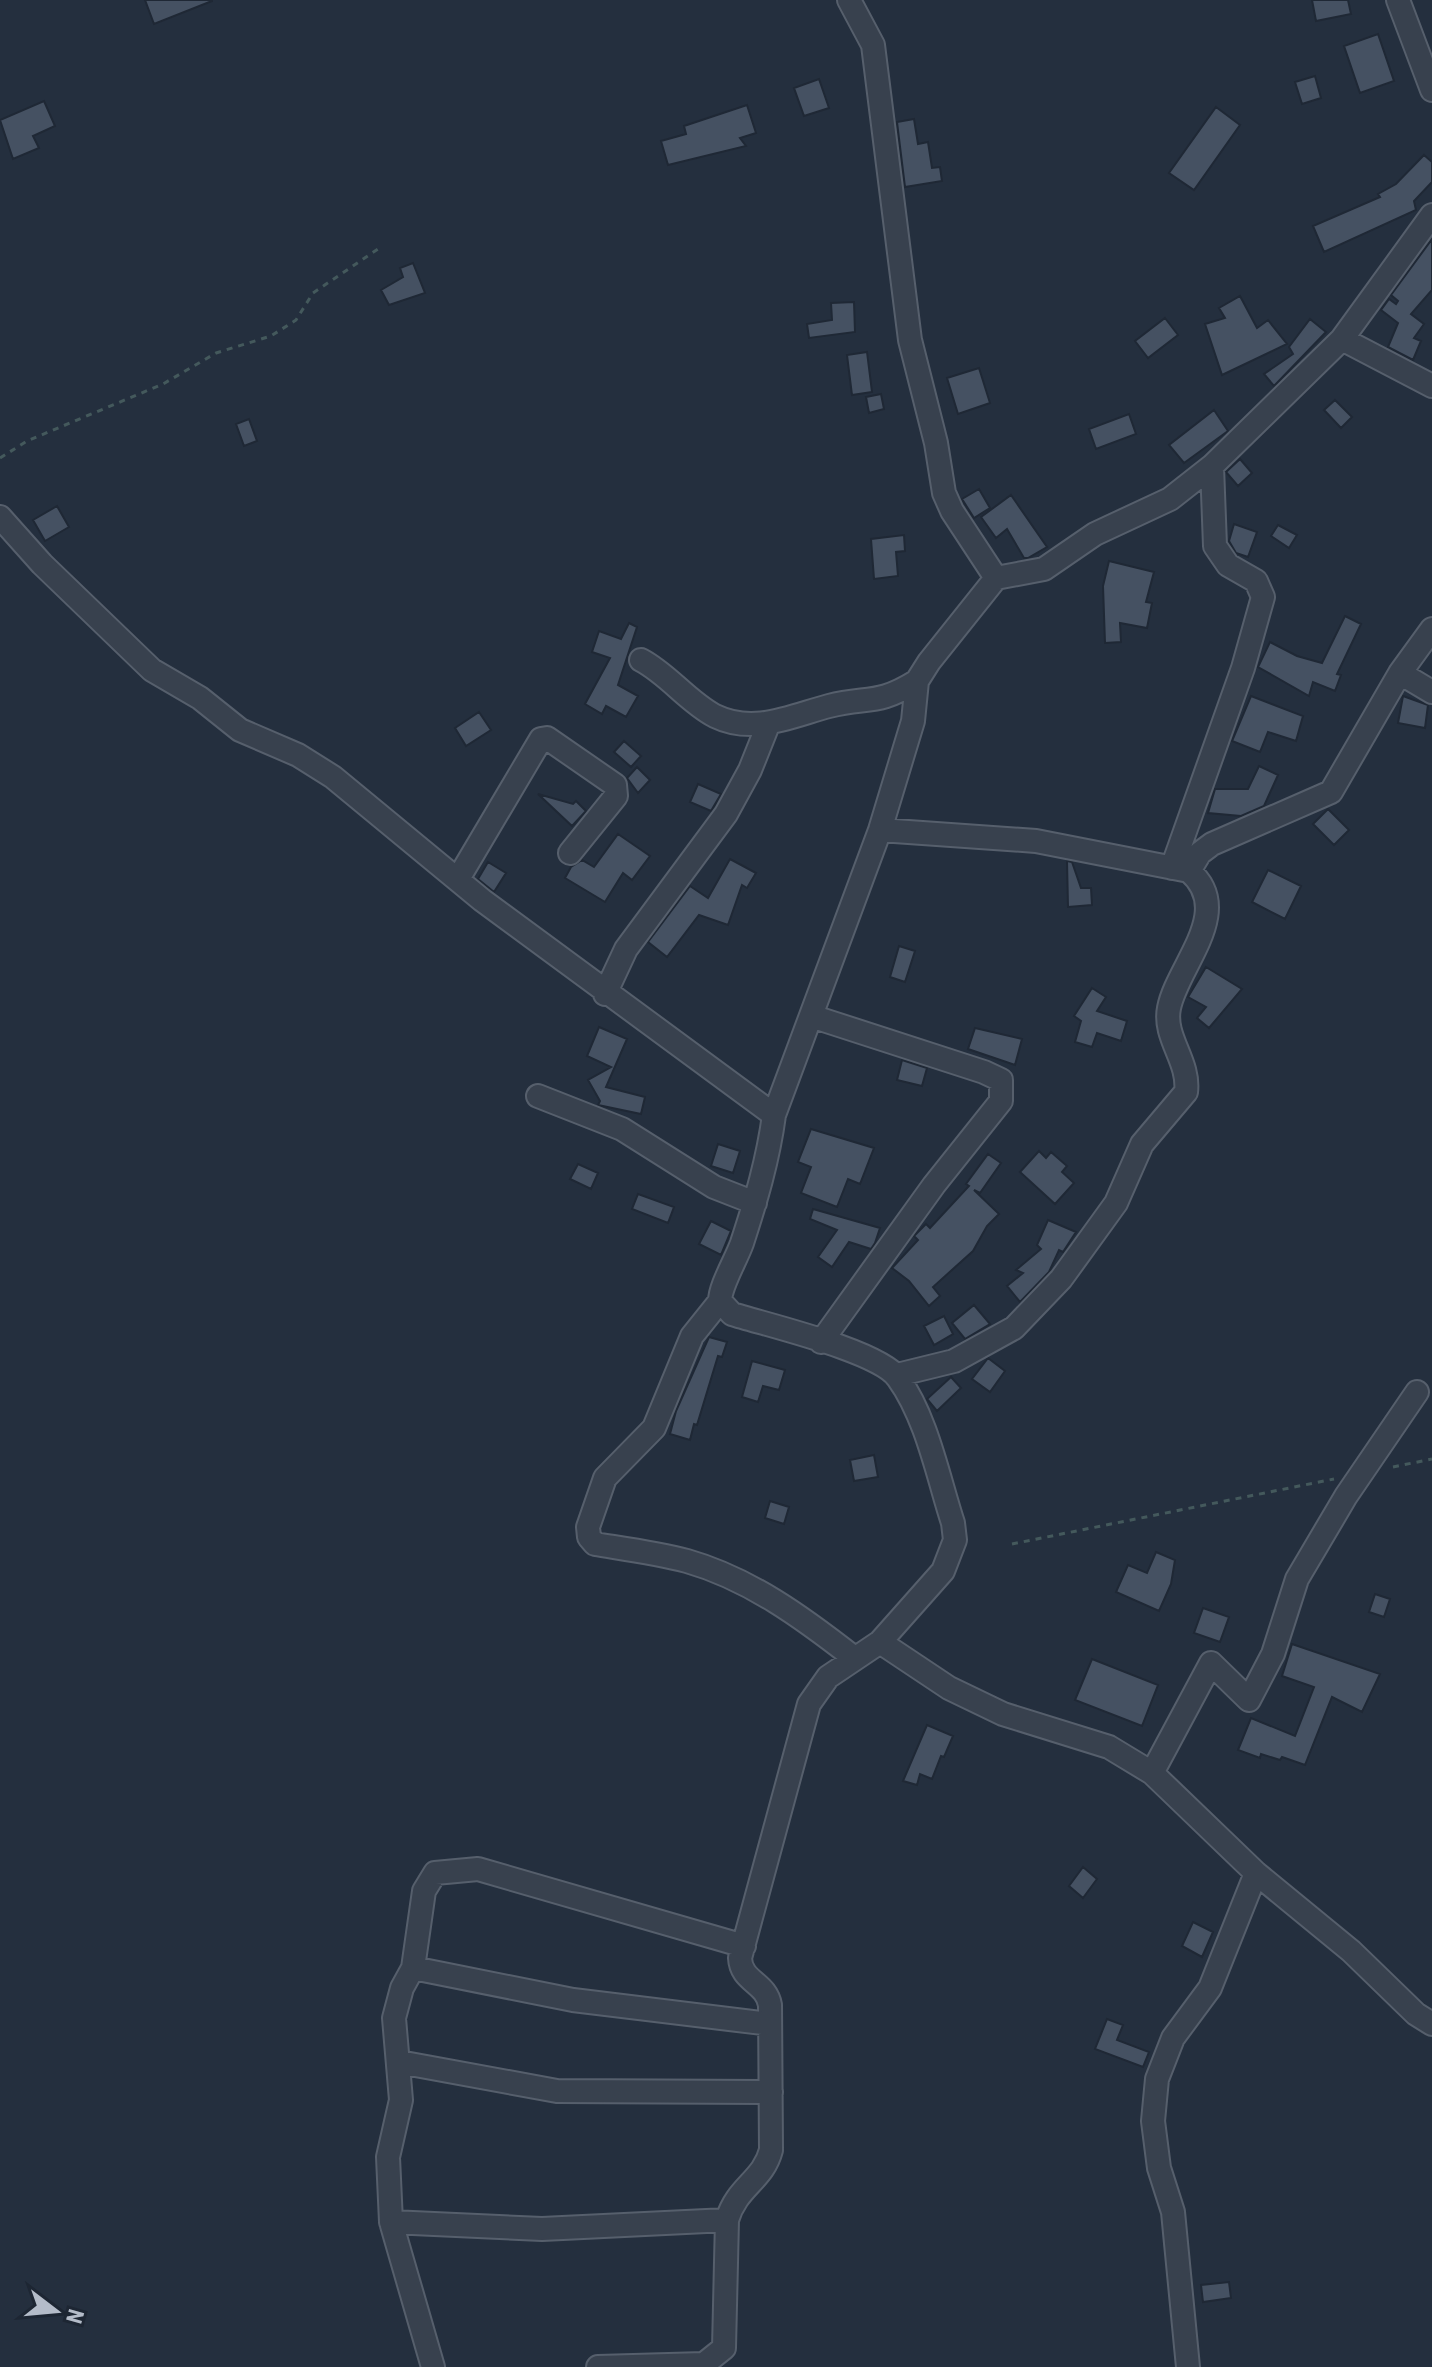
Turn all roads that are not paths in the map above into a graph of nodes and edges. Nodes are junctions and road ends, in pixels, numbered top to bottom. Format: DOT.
graph roads {
  1 [pos="849,0"];
  2 [pos="1398,0"];
  3 [pos="1432,90"];
  4 [pos="1432,215"];
  5 [pos="1342,339"];
  6 [pos="1432,386"];
  7 [pos="1212,466"];
  8 [pos="0,517"];
  9 [pos="996,578"];
  10 [pos="1432,629"];
  11 [pos="641,660"];
  12 [pos="1400,673"];
  13 [pos="917,681"];
  14 [pos="1432,692"];
  15 [pos="768,725"];
  16 [pos="880,830"];
  17 [pos="570,853"];
  18 [pos="1180,869"];
  19 [pos="458,879"];
  20 [pos="605,994"];
  21 [pos="811,1016"];
  22 [pos="538,1096"];
  23 [pos="774,1115"];
  24 [pos="755,1203"];
  25 [pos="720,1301"];
  26 [pos="821,1342"];
  27 [pos="897,1375"];
  28 [pos="1417,1392"];
  29 [pos="880,1642"];
  30 [pos="853,1657"];
  31 [pos="1152,1773"];
  32 [pos="1256,1873"];
  33 [pos="744,1946"];
  34 [pos="413,1968"];
  35 [pos="770,2024"];
  36 [pos="1432,2024"];
  37 [pos="399,2062"];
  38 [pos="771,2092"];
  39 [pos="727,2220"];
  40 [pos="391,2222"];
  41 [pos="433,2367"];
  42 [pos="598,2367"];
  43 [pos="1188,2367"];
  1 -- 9 [label="street"];
  2 -- 3 [label="street"];
  4 -- 5 [label="street"];
  5 -- 6 [label="street"];
  5 -- 7 [label="street"];
  7 -- 9 [label="street"];
  7 -- 18 [label="street"];
  8 -- 19 [label="street"];
  9 -- 13 [label="street"];
  10 -- 12 [label="street"];
  11 -- 15 [label="street"];
  12 -- 14 [label="street"];
  12 -- 18 [label="street"];
  13 -- 15 [label="street"];
  13 -- 16 [label="street"];
  15 -- 20 [label="street"];
  16 -- 18 [label="street"];
  16 -- 21 [label="street"];
  17 -- 19 [label="street"];
  18 -- 27 [label="street"];
  19 -- 20 [label="street"];
  20 -- 23 [label="street"];
  21 -- 23 [label="street"];
  21 -- 26 [label="street"];
  22 -- 24 [label="street"];
  23 -- 24 [label="street"];
  24 -- 25 [label="street"];
  25 -- 26 [label="street"];
  25 -- 30 [label="street"];
  26 -- 27 [label="street"];
  27 -- 29 [label="street"];
  28 -- 31 [label="street"];
  29 -- 30 [label="street"];
  29 -- 31 [label="street"];
  30 -- 33 [label="street"];
  31 -- 32 [label="street"];
  32 -- 36 [label="street"];
  32 -- 43 [label="street"];
  33 -- 34 [label="street"];
  33 -- 35 [label="street"];
  34 -- 35 [label="street"];
  34 -- 37 [label="street"];
  35 -- 38 [label="street"];
  37 -- 38 [label="street"];
  37 -- 40 [label="street"];
  38 -- 39 [label="street"];
  39 -- 40 [label="street"];
  39 -- 42 [label="street"];
  40 -- 41 [label="street"];
}
